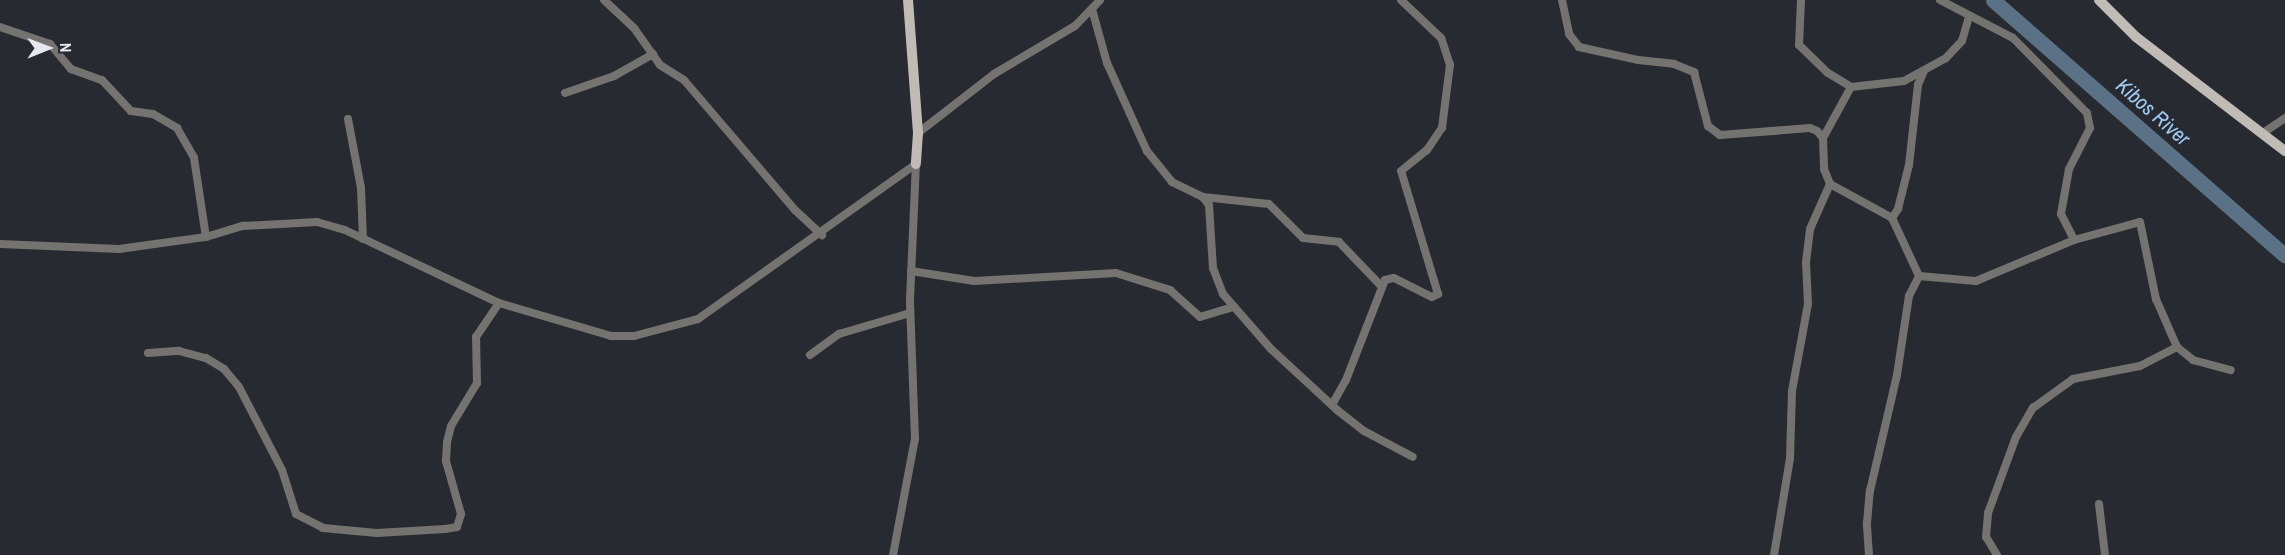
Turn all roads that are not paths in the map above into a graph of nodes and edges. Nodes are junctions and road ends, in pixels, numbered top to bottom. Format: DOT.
graph roads {
  1 [pos="604,0"];
  2 [pos="908,0"];
  3 [pos="1100,0"];
  4 [pos="1401,0"];
  5 [pos="1562,0"];
  6 [pos="1801,0"];
  7 [pos="1940,0"];
  8 [pos="2099,0"];
  9 [pos="1092,9"];
  10 [pos="1969,16"];
  11 [pos="0,27"];
  12 [pos="653,54"];
  13 [pos="1924,71"];
  14 [pos="1851,87"];
  15 [pos="565,93"];
  16 [pos="348,118"];
  17 [pos="2285,118"];
  18 [pos="918,133"];
  19 [pos="2263,133"];
  20 [pos="1823,138"];
  21 [pos="2285,151"];
  22 [pos="916,164"];
  23 [pos="1830,184"];
  24 [pos="1203,196"];
  25 [pos="1892,218"];
  26 [pos="822,235"];
  27 [pos="206,237"];
  28 [pos="363,239"];
  29 [pos="2074,240"];
  30 [pos="0,244"];
  31 [pos="911,271"];
  32 [pos="1919,276"];
  33 [pos="1381,286"];
  34 [pos="499,303"];
  35 [pos="1233,307"];
  36 [pos="910,313"];
  37 [pos="2176,347"];
  38 [pos="148,353"];
  39 [pos="810,355"];
  40 [pos="2230,370"];
  41 [pos="1332,405"];
  42 [pos="1413,457"];
  43 [pos="2099,504"];
  44 [pos="893,555"];
  45 [pos="1774,555"];
  46 [pos="1869,555"];
  47 [pos="1997,555"];
  48 [pos="2105,555"];
  1 -- 12 [label="street"];
  2 -- 18 [label="main road"];
  3 -- 9 [label="street"];
  4 -- 33 [label="street"];
  5 -- 20 [label="street"];
  6 -- 14 [label="street"];
  7 -- 10 [label="street"];
  8 -- 19 [label="main road"];
  9 -- 18 [label="street"];
  9 -- 24 [label="street"];
  10 -- 13 [label="street"];
  10 -- 29 [label="street"];
  11 -- 27 [label="street"];
  12 -- 15 [label="street"];
  12 -- 26 [label="street"];
  13 -- 14 [label="street"];
  13 -- 25 [label="street"];
  14 -- 20 [label="street"];
  16 -- 28 [label="street"];
  17 -- 19 [label="street"];
  18 -- 22 [label="main road"];
  19 -- 21 [label="main road"];
  20 -- 23 [label="street"];
  22 -- 26 [label="street"];
  22 -- 31 [label="street"];
  23 -- 25 [label="street"];
  23 -- 45 [label="street"];
  24 -- 33 [label="street"];
  24 -- 35 [label="street"];
  25 -- 32 [label="street"];
  26 -- 34 [label="street"];
  27 -- 28 [label="street"];
  27 -- 30 [label="street"];
  28 -- 34 [label="street"];
  29 -- 32 [label="street"];
  29 -- 37 [label="street"];
  31 -- 35 [label="street"];
  31 -- 36 [label="street"];
  32 -- 46 [label="street"];
  33 -- 41 [label="street"];
  34 -- 38 [label="street"];
  35 -- 41 [label="street"];
  36 -- 39 [label="street"];
  36 -- 44 [label="street"];
  37 -- 40 [label="street"];
  37 -- 47 [label="street"];
  41 -- 42 [label="street"];
  43 -- 48 [label="street"];
}
